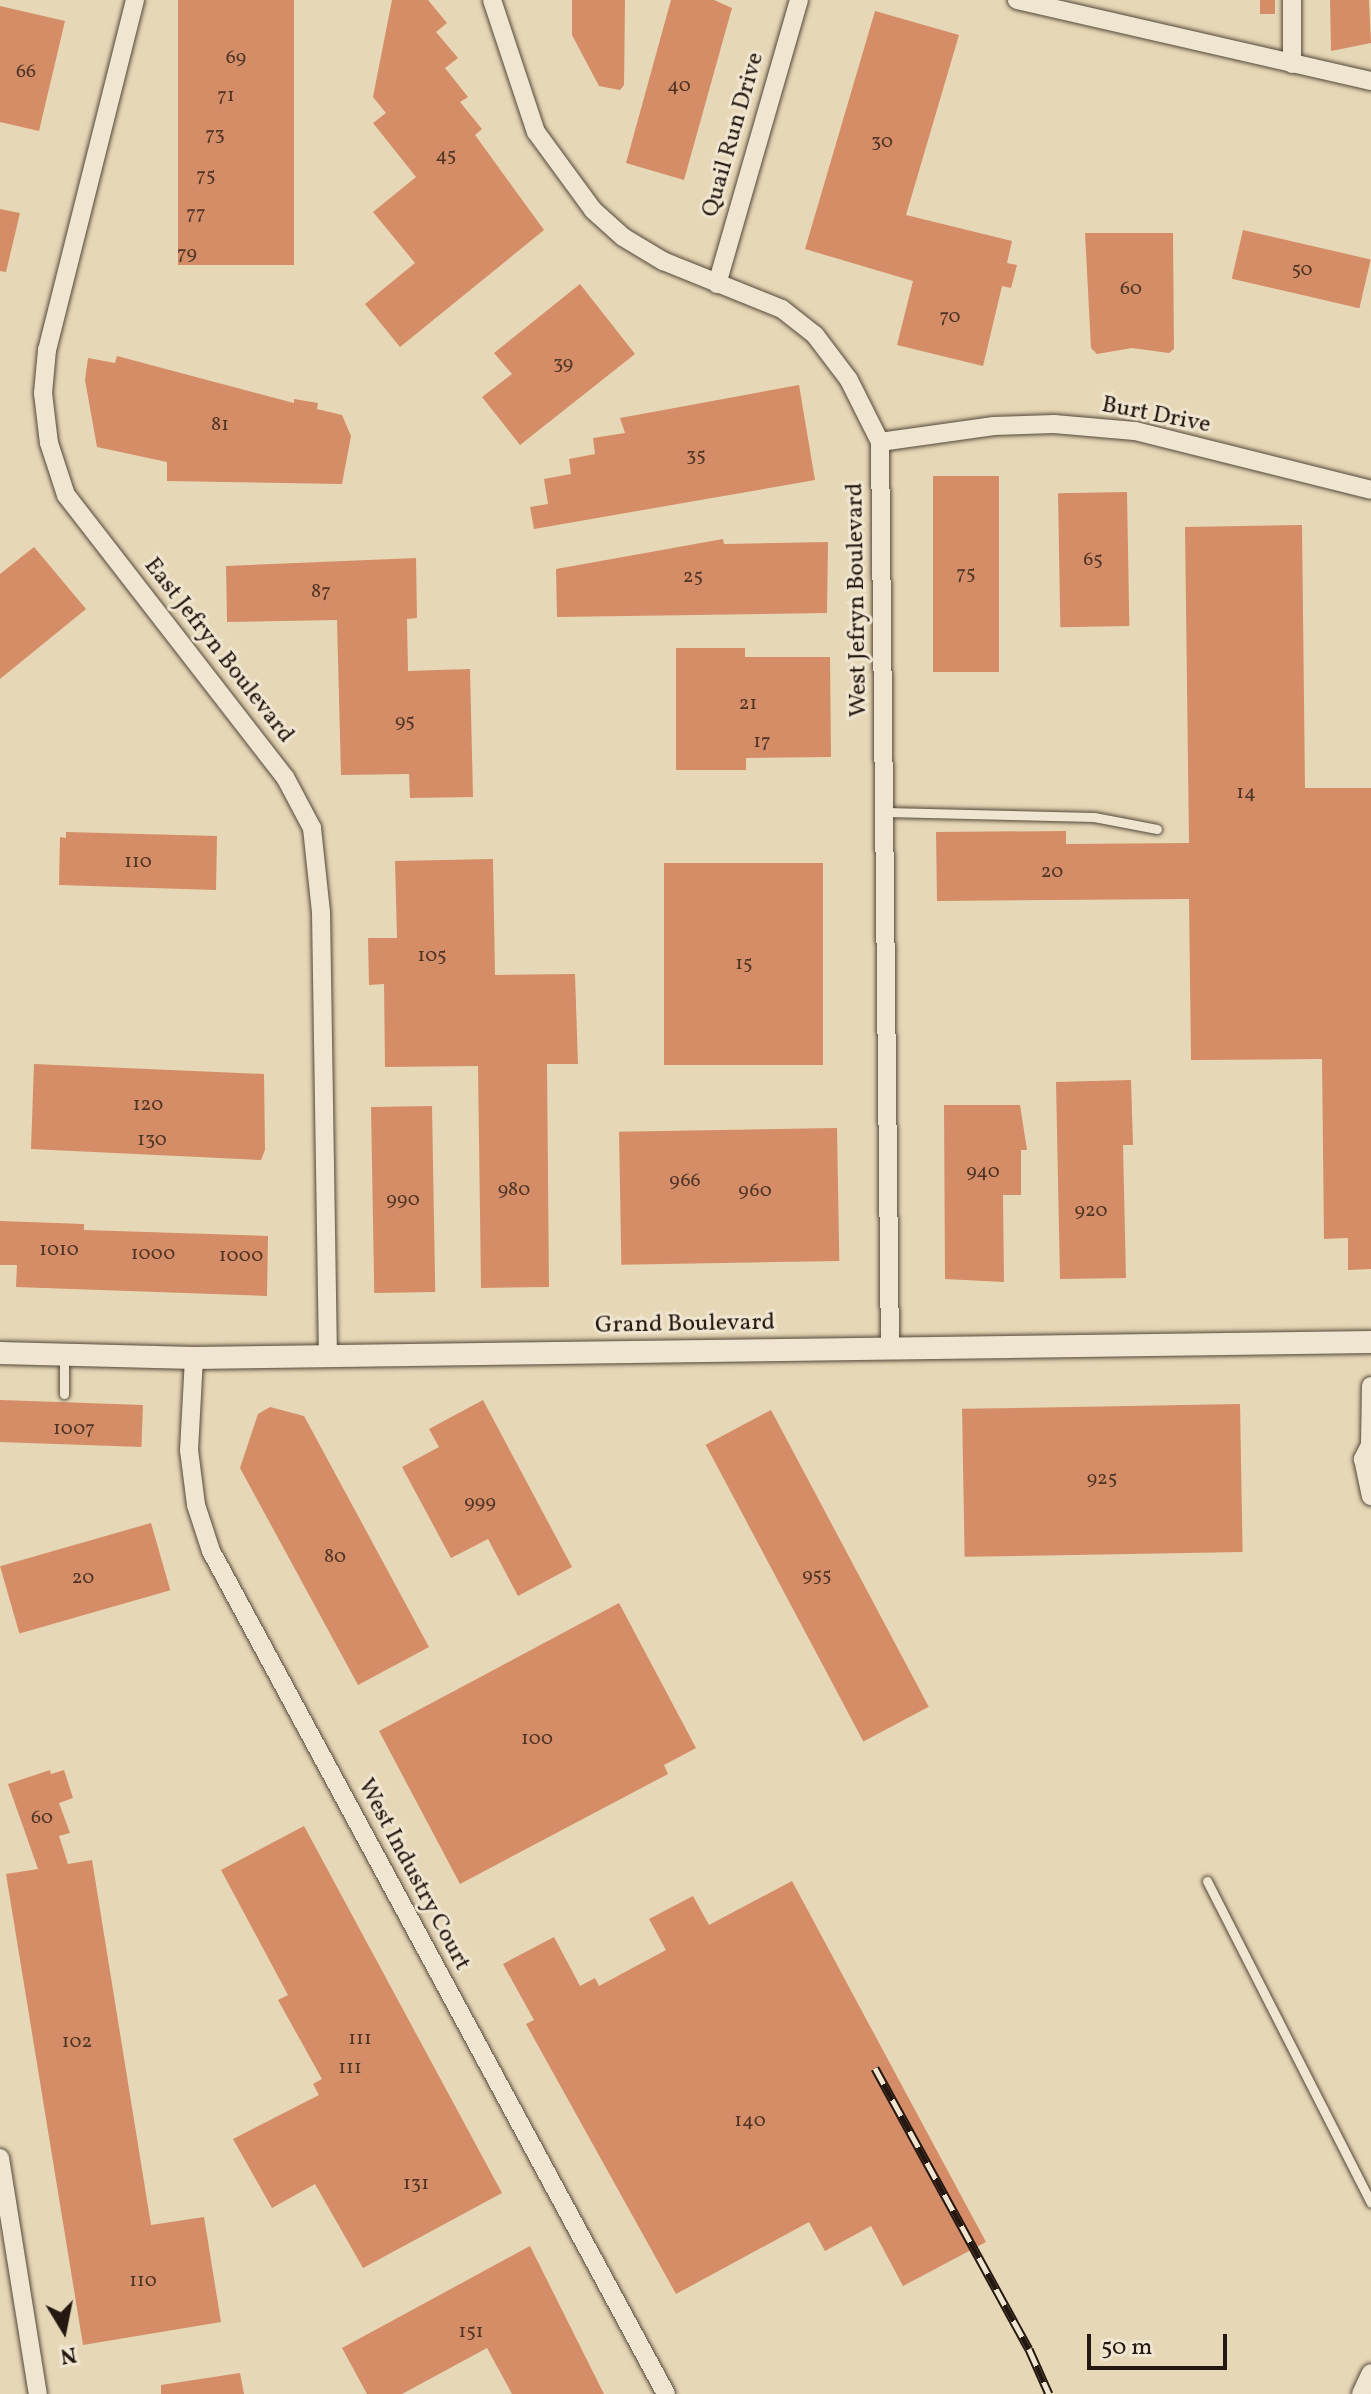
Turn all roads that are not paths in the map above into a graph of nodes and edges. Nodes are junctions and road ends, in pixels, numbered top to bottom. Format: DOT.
graph roads {
  1 [pos="135,0"];
  2 [pos="492,0"];
  3 [pos="799,0"];
  4 [pos="1017,0"];
  5 [pos="1292,0"];
  6 [pos="1096,9"];
  7 [pos="1292,64"];
  8 [pos="1371,81"];
  9 [pos="717,284"];
  10 [pos="880,442"];
  11 [pos="1371,490"];
  12 [pos="886,812"];
  13 [pos="1157,829"];
  14 [pos="1371,1342"];
  15 [pos="890,1348"];
  16 [pos="0,1353"];
  17 [pos="64,1354"];
  18 [pos="328,1354"];
  19 [pos="194,1358"];
  20 [pos="1371,1386"];
  21 [pos="64,1394"];
  22 [pos="1370,1445"];
  23 [pos="1371,1496"];
  24 [pos="1207,1881"];
  25 [pos="0,2158"];
  26 [pos="1371,2203"];
  27 [pos="1371,2373"];
  28 [pos="38,2394"];
  29 [pos="666,2394"];
  30 [pos="1361,2394"];
  1 -- 18 [label="street, East Jefryn Boulevard"];
  2 -- 9 [label="street, West Jefryn Boulevard"];
  3 -- 9 [label="street, Quail Run Drive"];
  4 -- 6 [label="street"];
  5 -- 7 [label="street"];
  6 -- 7 [label="street"];
  7 -- 8 [label="street"];
  9 -- 10 [label="street, West Jefryn Boulevard"];
  10 -- 11 [label="street, Burt Drive"];
  10 -- 12 [label="street, West Jefryn Boulevard"];
  12 -- 13 [label="lane"];
  12 -- 15 [label="street, West Jefryn Boulevard"];
  14 -- 15 [label="street, Grand Boulevard"];
  15 -- 18 [label="street, Grand Boulevard"];
  16 -- 17 [label="street, Grand Boulevard"];
  17 -- 19 [label="street, Grand Boulevard"];
  17 -- 21 [label="lane"];
  18 -- 19 [label="street, Grand Boulevard"];
  19 -- 29 [label="street, West Industry Court"];
  20 -- 22 [label="street"];
  22 -- 23 [label="street"];
  24 -- 26 [label="lane"];
  25 -- 28 [label="street"];
  27 -- 30 [label="street"];
}
